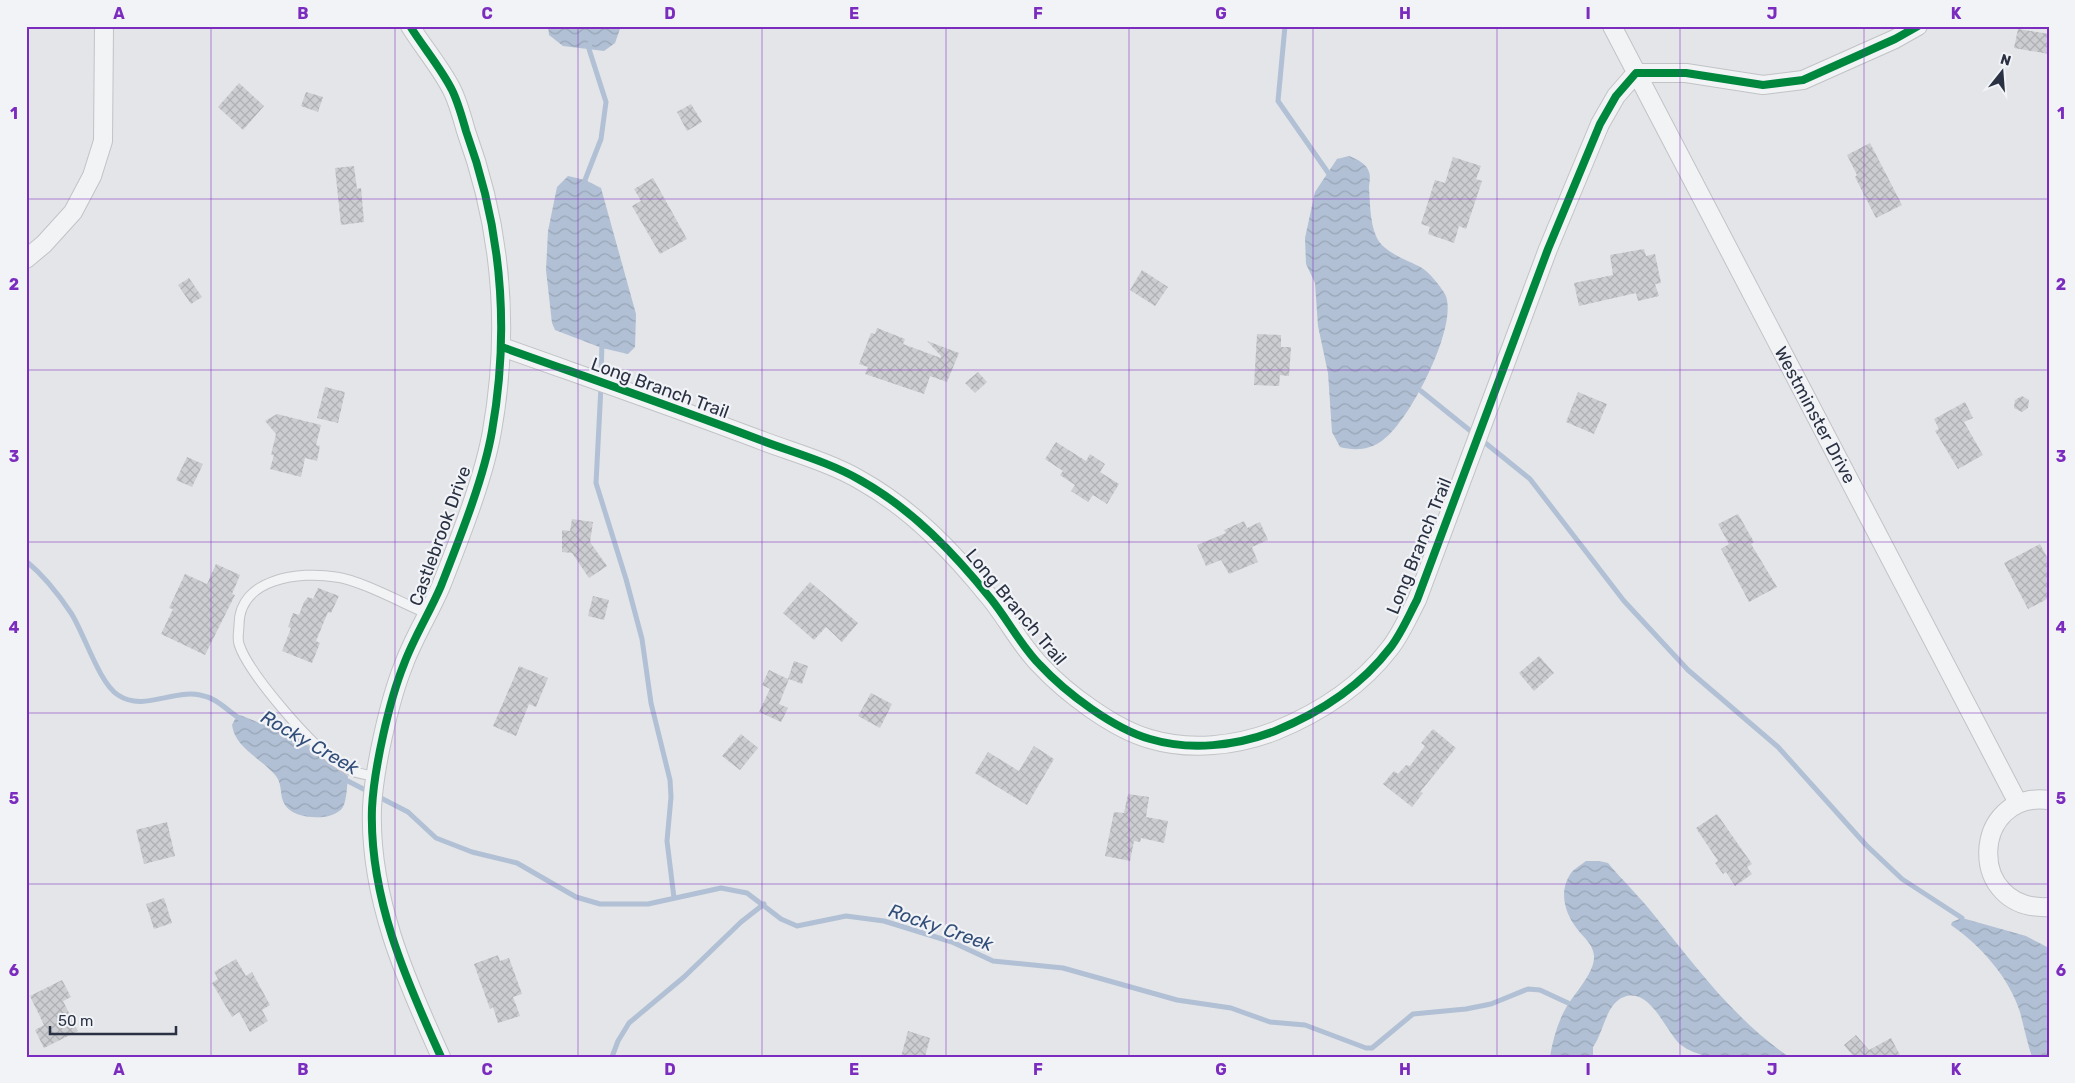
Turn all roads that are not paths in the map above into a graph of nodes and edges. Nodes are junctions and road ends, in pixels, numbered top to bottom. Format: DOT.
graph roads {
  1 [pos="104,26"];
  2 [pos="410,26"];
  3 [pos="1612,26"];
  4 [pos="1918,26"];
  5 [pos="1636,73"];
  6 [pos="26,259"];
  7 [pos="502,348"];
  8 [pos="428,614"];
  9 [pos="376,776"];
  10 [pos="2049,800"];
  11 [pos="2018,803"];
  12 [pos="2049,907"];
  13 [pos="441,1057"];
  1 -- 6 [label="street"];
  2 -- 7 [label="street, Castlebrook Drive"];
  3 -- 5 [label="street, Westminster Drive"];
  4 -- 5 [label="street"];
  5 -- 7 [label="street, Long Branch Trail"];
  5 -- 11 [label="street, Westminster Drive"];
  7 -- 8 [label="street, Castlebrook Drive"];
  8 -- 9 [label="street, Castlebrook Drive"];
  8 -- 9 [label="lane"];
  9 -- 13 [label="street, Castlebrook Drive"];
  10 -- 11 [label="street"];
  11 -- 12 [label="street"];
}
